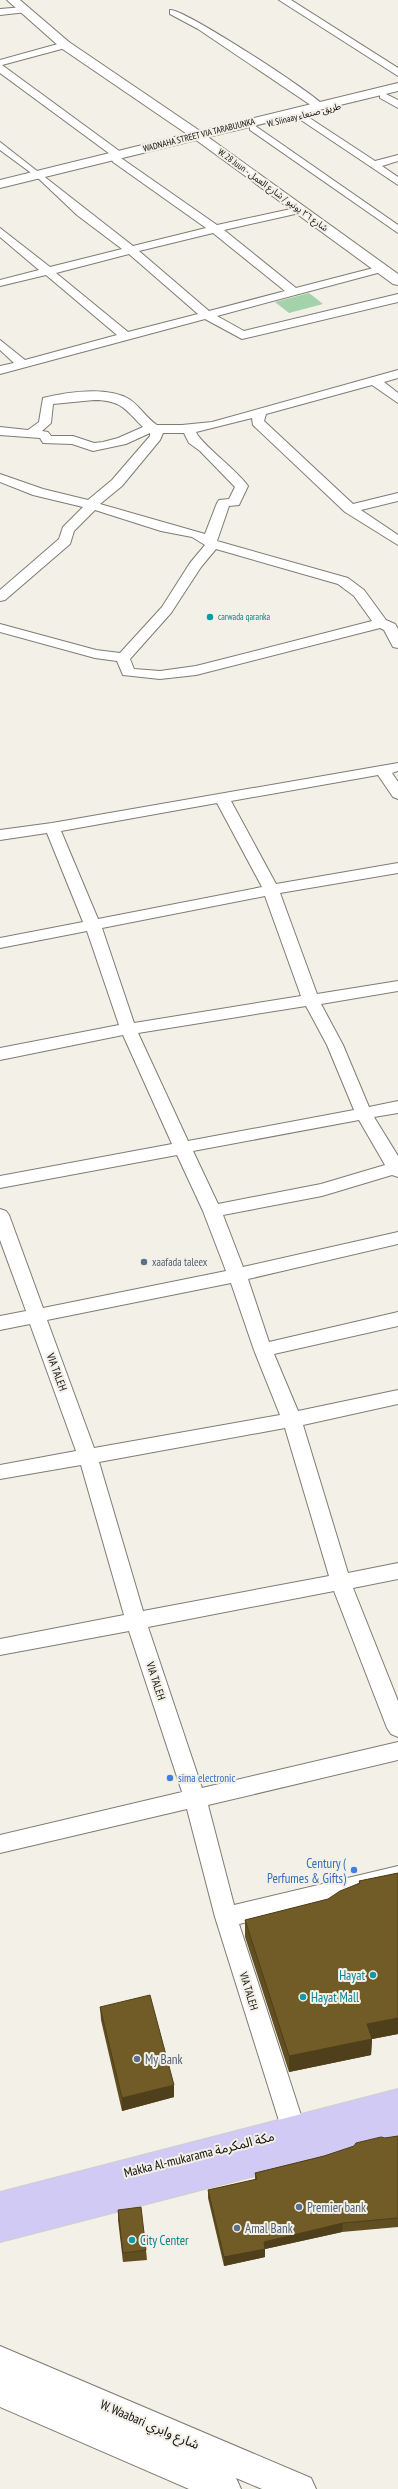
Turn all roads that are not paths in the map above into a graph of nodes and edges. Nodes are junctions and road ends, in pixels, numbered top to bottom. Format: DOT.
graph roads {
  1 [pos="13,0"];
  2 [pos="284,0"];
  3 [pos="24,10"];
  4 [pos="0,12"];
  5 [pos="173,12"];
  6 [pos="65,45"];
  7 [pos="0,63"];
  8 [pos="0,68"];
  9 [pos="398,73"];
  10 [pos="398,87"];
  11 [pos="398,93"];
  12 [pos="384,96"];
  13 [pos="398,105"];
  14 [pos="319,106"];
  15 [pos="302,116"];
  16 [pos="254,128"];
  17 [pos="201,138"];
  18 [pos="0,146"];
  19 [pos="117,158"];
  20 [pos="398,158"];
  21 [pos="372,165"];
  22 [pos="41,177"];
  23 [pos="398,182"];
  24 [pos="0,184"];
  25 [pos="0,189"];
  26 [pos="300,210"];
  27 [pos="214,228"];
  28 [pos="398,230"];
  29 [pos="0,231"];
  30 [pos="132,251"];
  31 [pos="381,269"];
  32 [pos="49,271"];
  33 [pos="398,282"];
  34 [pos="0,284"];
  35 [pos="294,292"];
  36 [pos="398,298"];
  37 [pos="208,316"];
  38 [pos="126,337"];
  39 [pos="0,344"];
  40 [pos="22,364"];
  41 [pos="0,370"];
  42 [pos="398,374"];
  43 [pos="375,380"];
  44 [pos="398,399"];
  45 [pos="261,412"];
  46 [pos="154,428"];
  47 [pos="189,428"];
  48 [pos="0,431"];
  49 [pos="29,435"];
  50 [pos="0,478"];
  51 [pos="398,497"];
  52 [pos="90,505"];
  53 [pos="350,509"];
  54 [pos="398,541"];
  55 [pos="210,543"];
  56 [pos="0,597"];
  57 [pos="381,623"];
  58 [pos="0,628"];
  59 [pos="398,644"];
  60 [pos="124,658"];
  61 [pos="398,767"];
  62 [pos="382,769"];
  63 [pos="398,794"];
  64 [pos="222,798"];
  65 [pos="52,828"];
  66 [pos="0,835"];
  67 [pos="398,868"];
  68 [pos="271,890"];
  69 [pos="93,926"];
  70 [pos="0,943"];
  71 [pos="398,986"];
  72 [pos="311,1000"];
  73 [pos="128,1029"];
  74 [pos="0,1054"];
  75 [pos="398,1107"];
  76 [pos="364,1114"];
  77 [pos="182,1147"];
  78 [pos="397,1169"];
  79 [pos="0,1182"];
  80 [pos="212,1211"];
  81 [pos="0,1215"];
  82 [pos="398,1238"];
  83 [pos="237,1275"];
  84 [pos="37,1316"];
  85 [pos="398,1319"];
  86 [pos="0,1323"];
  87 [pos="263,1350"];
  88 [pos="398,1397"];
  89 [pos="292,1420"];
  90 [pos="87,1454"];
  91 [pos="0,1472"];
  92 [pos="398,1571"];
  93 [pos="341,1583"];
  94 [pos="136,1621"];
  95 [pos="0,1647"];
  96 [pos="398,1728"];
  97 [pos="398,1751"];
  98 [pos="195,1798"];
  99 [pos="0,1844"];
  100 [pos="398,1876"];
  101 [pos="226,1918"];
  102 [pos="398,2102"];
  103 [pos="398,2125"];
  104 [pos="297,2140"];
  105 [pos="0,2206"];
  106 [pos="0,2228"];
  107 [pos="0,2361"];
  108 [pos="0,2391"];
  109 [pos="224,2489"];
  110 [pos="300,2489"];
  1 -- 3 [label="main road, W. 28 Juun - شارع ٢٦ يونيو / شارع العمل"];
  2 -- 9 [label="street"];
  3 -- 4 [label="street"];
  3 -- 6 [label="main road, W. 28 Juun - شارع ٢٦ يونيو / شارع العمل"];
  5 -- 14 [label="street"];
  6 -- 7 [label="street"];
  6 -- 17 [label="main road, W. 28 Juun - شارع ٢٦ يونيو / شارع العمل"];
  8 -- 19 [label="street"];
  10 -- 14 [label="main road, WADNAHA STREET VIA TARABUUNKA"];
  11 -- 12 [label="main road, W. Siinaay طريق صنعاء"];
  12 -- 13 [label="street"];
  12 -- 15 [label="main road, W. Siinaay طريق صنعاء"];
  14 -- 17 [label="main road, WADNAHA STREET VIA TARABUUNKA"];
  15 -- 16 [label="main road, W. Siinaay طريق صنعاء"];
  15 -- 21 [label="street"];
  16 -- 17 [label="main road, W. Siinaay طريق صنعاء"];
  16 -- 28 [label="street"];
  17 -- 19 [label="main road, W. Siinaay طريق صنعاء"];
  17 -- 26 [label="main road, W. 28 Juun - شارع ٢٦ يونيو / شارع العمل"];
  18 -- 22 [label="street"];
  19 -- 22 [label="main road, W. Siinaay طريق صنعاء"];
  19 -- 27 [label="street"];
  20 -- 21 [label="street"];
  21 -- 23 [label="street"];
  22 -- 24 [label="main road"];
  22 -- 25 [label="main road, W. Siinaay طريق صنعاء"];
  22 -- 30 [label="street"];
  26 -- 27 [label="street"];
  26 -- 31 [label="main road, W. 28 Juun - شارع ٢٦ يونيو / شارع العمل"];
  27 -- 30 [label="street"];
  27 -- 35 [label="street"];
  29 -- 32 [label="street"];
  30 -- 32 [label="street"];
  30 -- 37 [label="street"];
  31 -- 33 [label="main road, W. 28 Juun - شارع ٢٦ يونيو / شارع العمل"];
  31 -- 35 [label="street"];
  32 -- 34 [label="street"];
  32 -- 38 [label="street"];
  35 -- 37 [label="street"];
  36 -- 37 [label="street"];
  37 -- 38 [label="street"];
  38 -- 40 [label="street"];
  39 -- 40 [label="street"];
  40 -- 41 [label="street"];
  42 -- 43 [label="street"];
  43 -- 44 [label="street"];
  43 -- 45 [label="street"];
  45 -- 47 [label="street"];
  45 -- 53 [label="street"];
  46 -- 47 [label="street"];
  46 -- 49 [label="street"];
  46 -- 49 [label="street"];
  46 -- 52 [label="street"];
  47 -- 55 [label="street"];
  48 -- 49 [label="street"];
  50 -- 52 [label="street"];
  51 -- 53 [label="street"];
  52 -- 55 [label="street"];
  52 -- 56 [label="street"];
  53 -- 54 [label="street"];
  55 -- 57 [label="street"];
  55 -- 60 [label="street"];
  57 -- 59 [label="street"];
  57 -- 60 [label="street"];
  58 -- 60 [label="street"];
  61 -- 62 [label="street"];
  62 -- 63 [label="street"];
  62 -- 64 [label="street"];
  64 -- 65 [label="street"];
  64 -- 68 [label="street"];
  65 -- 66 [label="street"];
  65 -- 69 [label="street"];
  67 -- 68 [label="street"];
  68 -- 69 [label="street"];
  68 -- 72 [label="street"];
  69 -- 70 [label="street"];
  69 -- 73 [label="street"];
  71 -- 72 [label="street"];
  72 -- 73 [label="street"];
  72 -- 76 [label="street"];
  73 -- 74 [label="street"];
  73 -- 77 [label="street"];
  75 -- 76 [label="street"];
  76 -- 77 [label="street"];
  76 -- 78 [label="street"];
  77 -- 79 [label="street"];
  77 -- 80 [label="street"];
  78 -- 80 [label="street"];
  80 -- 83 [label="street"];
  81 -- 84 [label="street, VIA TALEH"];
  82 -- 83 [label="street"];
  83 -- 84 [label="street"];
  83 -- 87 [label="street"];
  84 -- 86 [label="street"];
  84 -- 90 [label="street, VIA TALEH"];
  85 -- 87 [label="street"];
  87 -- 89 [label="street"];
  88 -- 89 [label="street"];
  89 -- 90 [label="street"];
  89 -- 93 [label="street"];
  90 -- 91 [label="street"];
  90 -- 94 [label="street, VIA TALEH"];
  92 -- 93 [label="street"];
  93 -- 94 [label="street"];
  93 -- 96 [label="street"];
  94 -- 95 [label="street"];
  94 -- 98 [label="street, VIA TALEH"];
  97 -- 98 [label="street"];
  98 -- 99 [label="street"];
  98 -- 101 [label="street, VIA TALEH"];
  100 -- 101 [label="street"];
  101 -- 104 [label="street, VIA TALEH"];
  102 -- 104 [label="highway, Makka Al-mukarama مكة المكرمة"];
  103 -- 104 [label="highway, Makka Al-mukarama مكة المكرمة"];
  104 -- 105 [label="highway, Makka Al-mukarama مكة المكرمة"];
  104 -- 106 [label="highway, Makka Al-mukarama مكة المكرمة"];
  107 -- 110 [label="main road, W. Waabari شارع وابري"];
  108 -- 109 [label="main road"];
}
